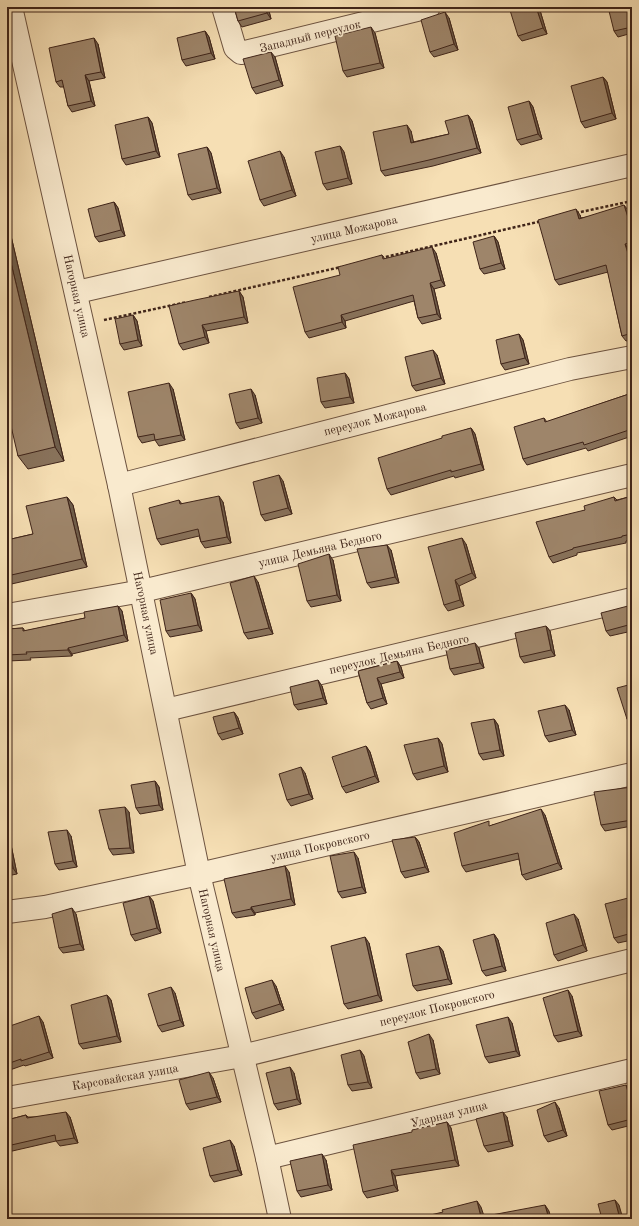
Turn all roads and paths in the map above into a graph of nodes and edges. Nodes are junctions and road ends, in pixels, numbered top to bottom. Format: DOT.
graph roads {
  1 [pos="11,7"];
  2 [pos="223,7"];
  3 [pos="429,7"];
  4 [pos="632,165"];
  5 [pos="632,201"];
  6 [pos="573,214"];
  7 [pos="543,221"];
  8 [pos="380,259"];
  9 [pos="341,267"];
  10 [pos="76,292"];
  11 [pos="209,297"];
  12 [pos="193,300"];
  13 [pos="84,325"];
  14 [pos="632,357"];
  15 [pos="632,475"];
  16 [pos="120,485"];
  17 [pos="142,591"];
  18 [pos="632,598"];
  19 [pos="7,615"];
  20 [pos="166,710"];
  21 [pos="632,774"];
  22 [pos="199,874"];
  23 [pos="7,912"];
  24 [pos="632,960"];
  25 [pos="242,1056"];
  26 [pos="632,1070"];
  27 [pos="7,1098"];
  28 [pos="267,1158"];
  29 [pos="280,1219"];
  1 -- 10 [label="street, Нагорная улица"];
  2 -- 3 [label="street, Западный переулок"];
  4 -- 10 [label="street, улица Можарова"];
  5 -- 6 [label="path"];
  7 -- 8 [label="path"];
  9 -- 11 [label="path"];
  10 -- 13 [label="street, Нагорная улица"];
  12 -- 13 [label="path"];
  13 -- 16 [label="street, Нагорная улица"];
  14 -- 16 [label="street, переулок Можарова"];
  15 -- 17 [label="street, улица Демьяна Бедного"];
  16 -- 17 [label="street, Нагорная улица"];
  17 -- 19 [label="street, улица Демьяна Бедного"];
  17 -- 20 [label="street, Нагорная улица"];
  18 -- 20 [label="street, переулок Демьяна Бедного"];
  20 -- 22 [label="street, Нагорная улица"];
  21 -- 22 [label="street, улица Покровского"];
  22 -- 23 [label="street, улица Покровского"];
  22 -- 25 [label="street, Нагорная улица"];
  24 -- 25 [label="street, переулок Покровского"];
  25 -- 27 [label="street, Карсовайская улица"];
  25 -- 28 [label="street, Нагорная улица"];
  26 -- 28 [label="street, Ударная улица"];
  28 -- 29 [label="street, Нагорная улица"];
}
